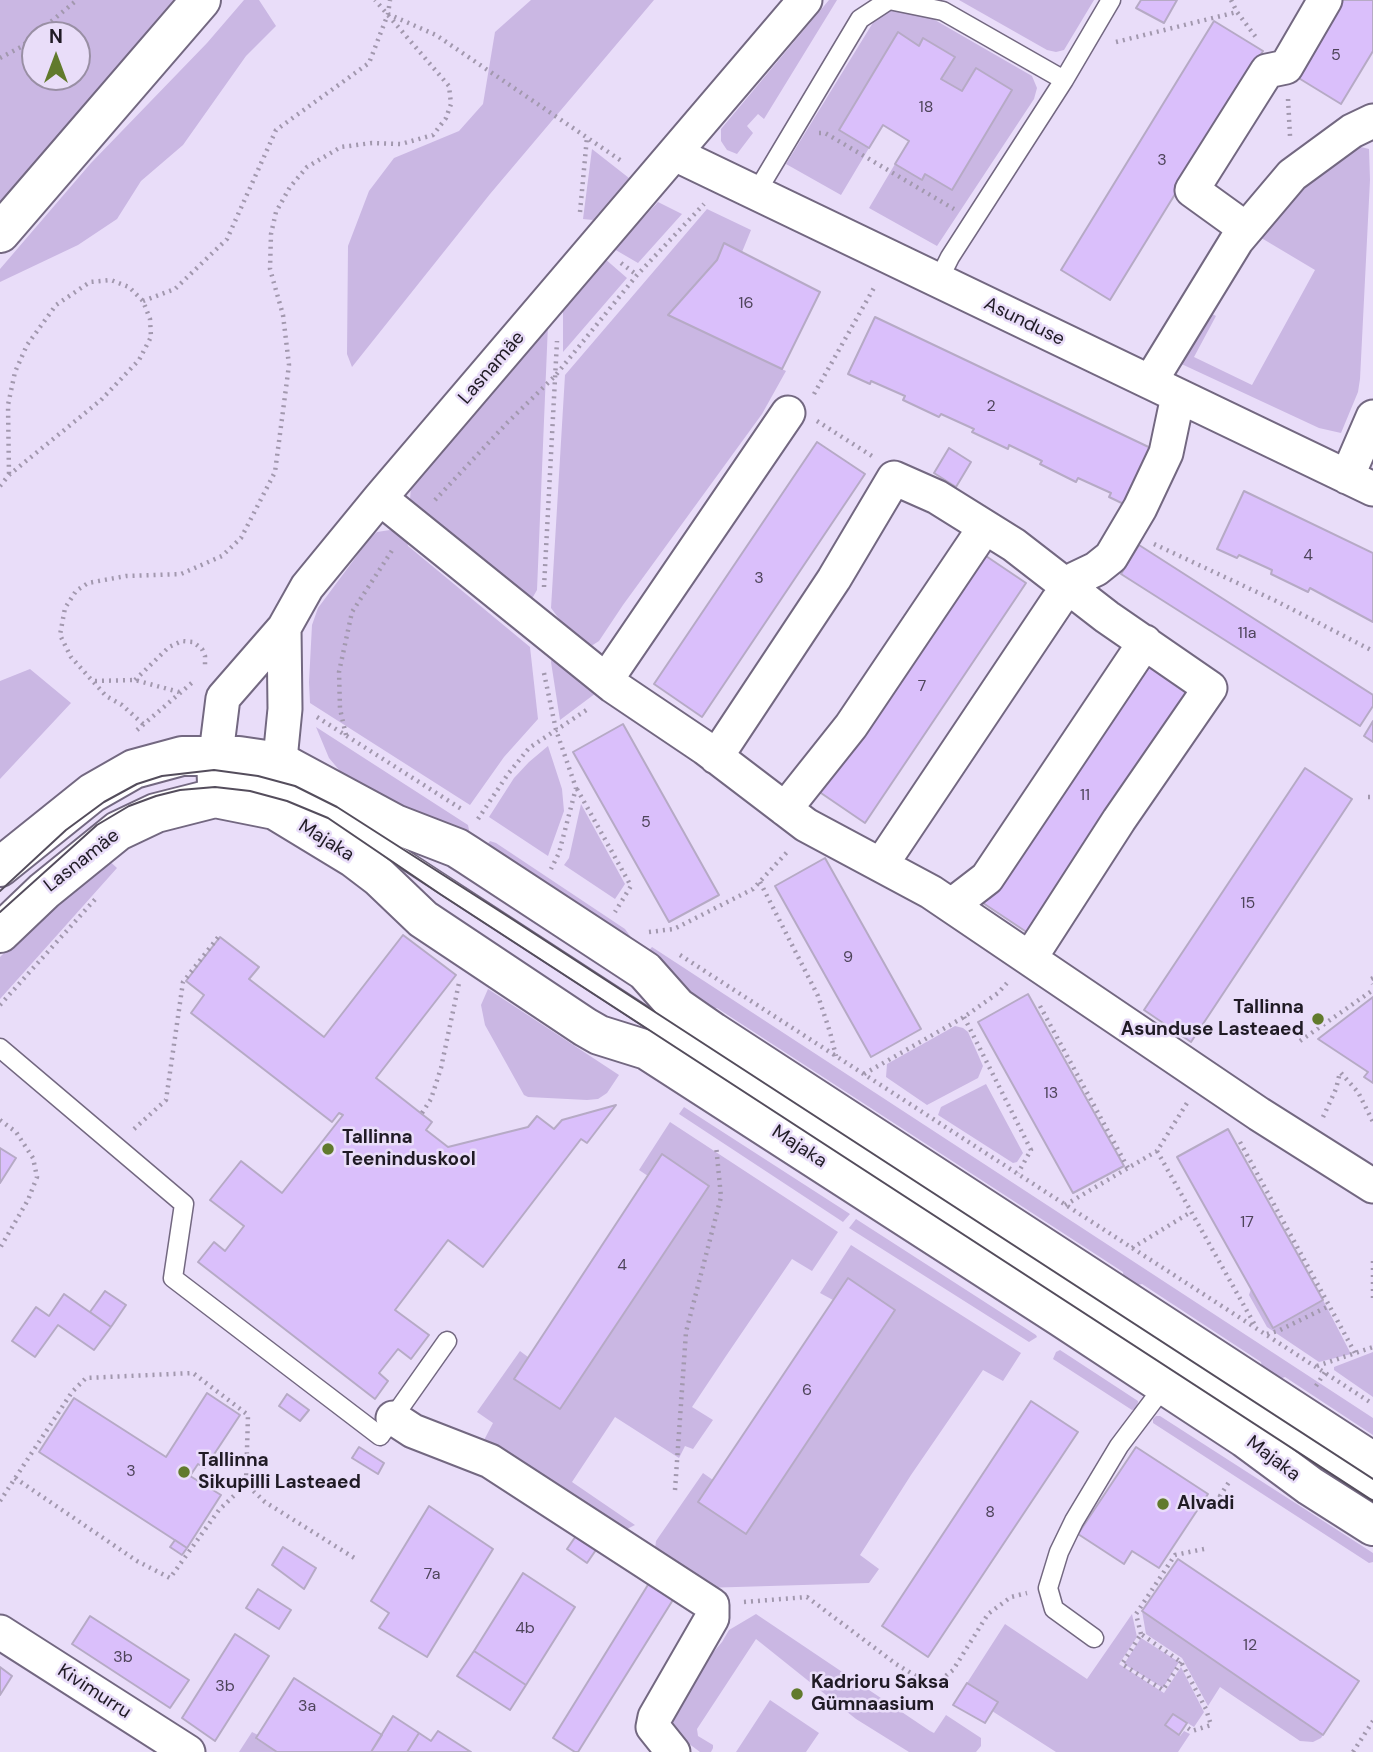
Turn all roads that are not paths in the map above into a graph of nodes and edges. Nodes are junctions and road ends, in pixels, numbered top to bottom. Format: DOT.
graph roads {
  1 [pos="201,0"];
  2 [pos="805,0"];
  3 [pos="1111,0"];
  4 [pos="1325,0"];
  5 [pos="1064,80"];
  6 [pos="1373,121"];
  7 [pos="675,154"];
  8 [pos="756,193"];
  9 [pos="1246,229"];
  10 [pos="0,233"];
  11 [pos="938,281"];
  12 [pos="1164,389"];
  13 [pos="796,413"];
  14 [pos="1373,417"];
  15 [pos="1360,483"];
  16 [pos="380,498"];
  17 [pos="985,527"];
  18 [pos="1068,588"];
  19 [pos="284,628"];
  20 [pos="1145,642"];
  21 [pos="610,683"];
  22 [pos="716,757"];
  23 [pos="215,777"];
  24 [pos="278,787"];
  25 [pos="785,809"];
  26 [pos="881,865"];
  27 [pos="0,867"];
  28 [pos="952,905"];
  29 [pos="0,933"];
  30 [pos="1030,958"];
  31 [pos="0,1048"];
  32 [pos="1373,1186"];
  33 [pos="447,1341"];
  34 [pos="1165,1385"];
  35 [pos="393,1418"];
  36 [pos="1373,1462"];
  37 [pos="1373,1490"];
  38 [pos="1373,1526"];
  39 [pos="0,1632"];
  40 [pos="1094,1638"];
  41 [pos="188,1752"];
  42 [pos="673,1752"];
  1 -- 10 [label="street"];
  2 -- 7 [label="street, Lasnamäe"];
  3 -- 5 [label="lane"];
  4 -- 9 [label="street"];
  5 -- 8 [label="lane"];
  5 -- 11 [label="lane"];
  6 -- 9 [label="street"];
  7 -- 8 [label="street, Asunduse"];
  7 -- 16 [label="street, Lasnamäe"];
  8 -- 11 [label="street, Asunduse"];
  9 -- 12 [label="street"];
  11 -- 12 [label="street, Asunduse"];
  12 -- 15 [label="street, Asunduse"];
  12 -- 18 [label="street"];
  13 -- 21 [label="street"];
  14 -- 15 [label="street"];
  16 -- 19 [label="street, Lasnamäe"];
  16 -- 21 [label="street"];
  17 -- 18 [label="street"];
  17 -- 22 [label="street"];
  17 -- 25 [label="street"];
  18 -- 20 [label="street"];
  18 -- 26 [label="street"];
  19 -- 23 [label="street, Lasnamäe"];
  19 -- 24 [label="street"];
  20 -- 28 [label="street"];
  20 -- 30 [label="street"];
  21 -- 22 [label="street"];
  22 -- 25 [label="street"];
  23 -- 24 [label="street, Majaka"];
  23 -- 27 [label="street"];
  23 -- 29 [label="street, Lasnamäe"];
  24 -- 34 [label="street, Majaka"];
  24 -- 36 [label="street, Majaka"];
  24 -- 37 [label="lane"];
  25 -- 26 [label="street"];
  26 -- 28 [label="street"];
  28 -- 30 [label="street"];
  30 -- 32 [label="street"];
  31 -- 35 [label="lane"];
  33 -- 35 [label="lane"];
  34 -- 38 [label="street, Majaka"];
  34 -- 40 [label="lane"];
  35 -- 42 [label="street"];
  39 -- 41 [label="street, Kivimurru"];
}
